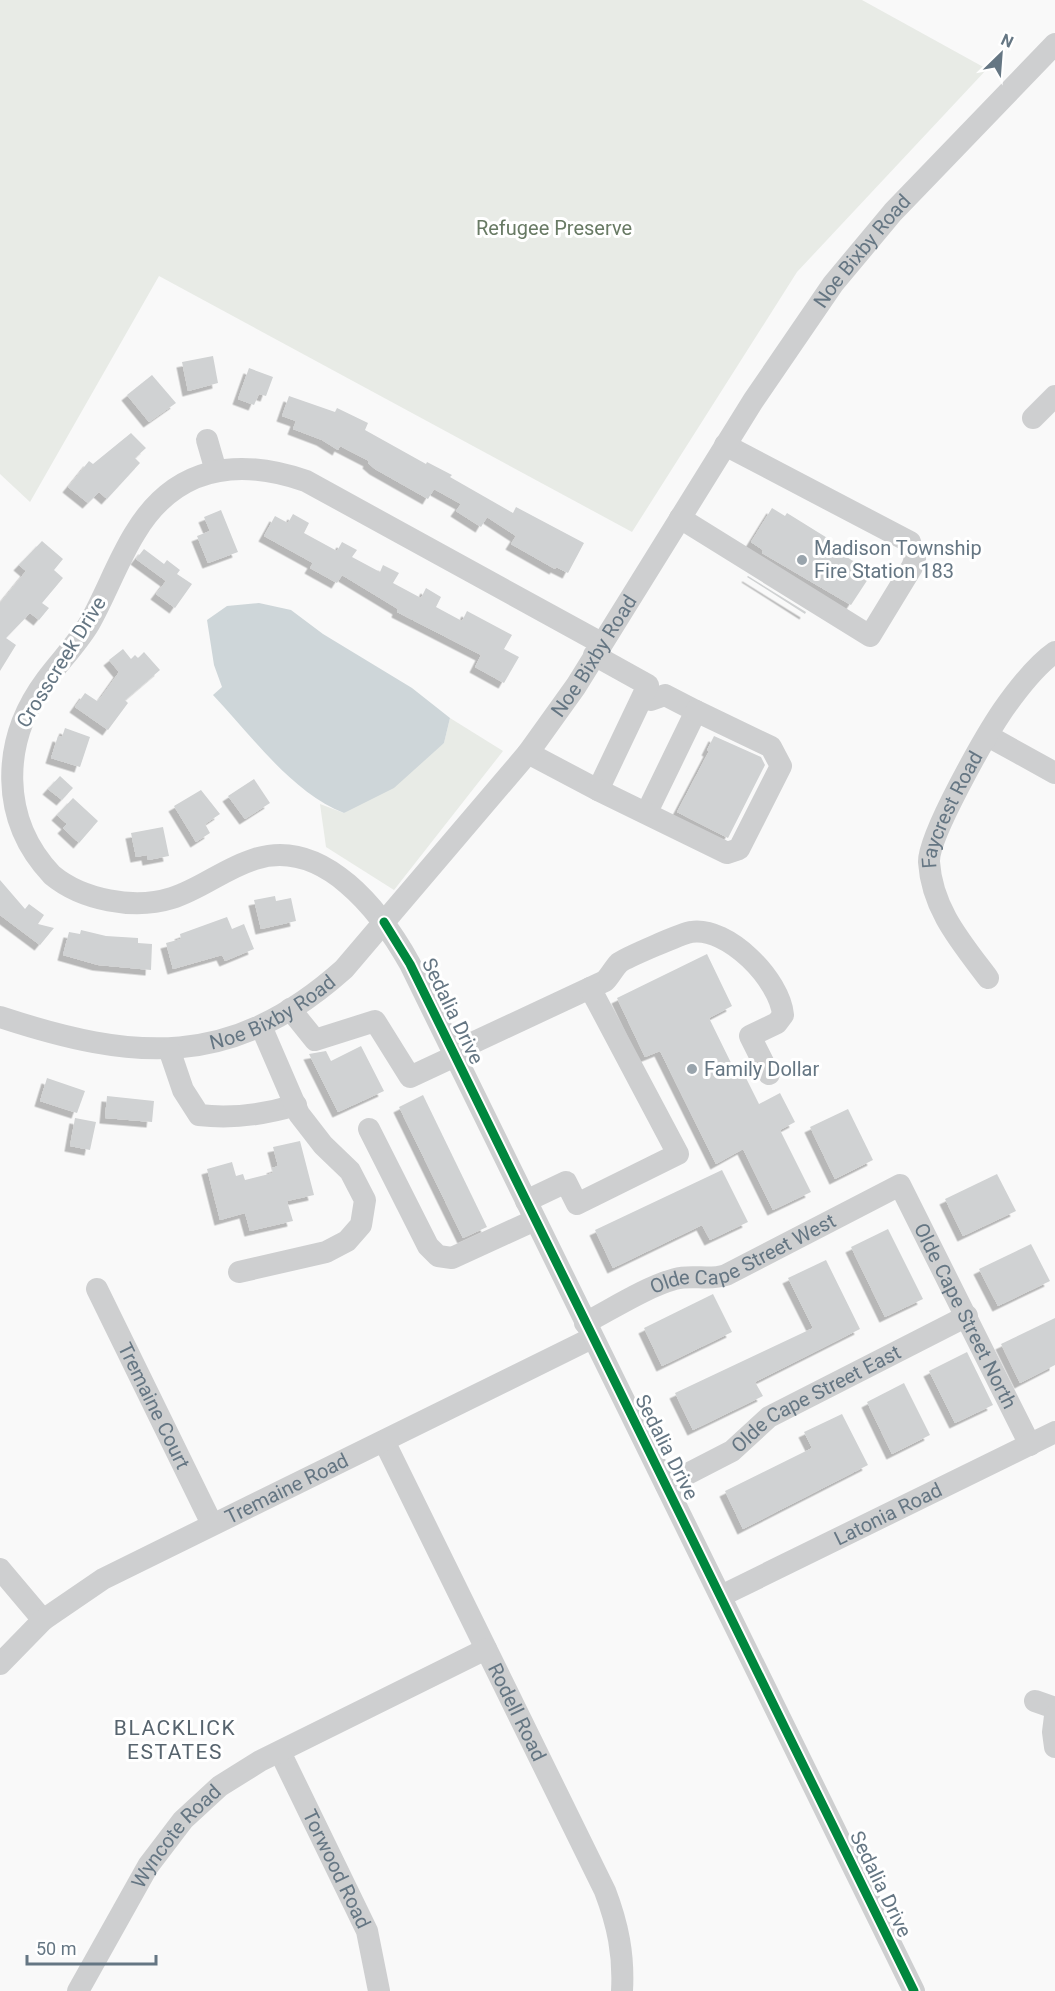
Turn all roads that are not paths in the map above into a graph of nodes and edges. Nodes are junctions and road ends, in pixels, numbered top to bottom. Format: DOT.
graph roads {
  1 [pos="1055,44"];
  2 [pos="1055,396"];
  3 [pos="1033,418"];
  4 [pos="207,440"];
  5 [pos="725,445"];
  6 [pos="216,471"];
  7 [pos="680,518"];
  8 [pos="598,649"];
  9 [pos="1055,652"];
  10 [pos="643,696"];
  11 [pos="696,711"];
  12 [pos="988,736"];
  13 [pos="528,753"];
  14 [pos="1055,773"];
  15 [pos="598,790"];
  16 [pos="647,812"];
  17 [pos="384,922"];
  18 [pos="988,978"];
  19 [pos="590,988"];
  20 [pos="290,1010"];
  21 [pos="0,1017"];
  22 [pos="261,1026"];
  23 [pos="169,1049"];
  24 [pos="454,1054"];
  25 [pos="769,1074"];
  26 [pos="296,1105"];
  27 [pos="369,1129"];
  28 [pos="900,1185"];
  29 [pos="530,1211"];
  30 [pos="239,1272"];
  31 [pos="97,1288"];
  32 [pos="967,1316"];
  33 [pos="588,1330"];
  34 [pos="1055,1432"];
  35 [pos="384,1441"];
  36 [pos="1030,1445"];
  37 [pos="666,1485"];
  38 [pos="212,1524"];
  39 [pos="0,1569"];
  40 [pos="721,1596"];
  41 [pos="43,1620"];
  42 [pos="486,1649"];
  43 [pos="0,1664"];
  44 [pos="1055,1716"];
  45 [pos="1055,1747"];
  46 [pos="280,1752"];
  47 [pos="78,1991"];
  48 [pos="379,1991"];
  49 [pos="622,1991"];
  50 [pos="914,1991"];
  1 -- 5 [label="street, Noe Bixby Road"];
  2 -- 3 [label="street"];
  4 -- 6 [label="street"];
  5 -- 7 [label="street, Noe Bixby Road"];
  5 -- 7 [label="street"];
  6 -- 8 [label="street, Crosscreek Drive"];
  6 -- 17 [label="street, Crosscreek Drive"];
  7 -- 8 [label="street, Noe Bixby Road"];
  8 -- 10 [label="street, Crosscreek Drive"];
  8 -- 13 [label="street, Noe Bixby Road"];
  9 -- 12 [label="street, Faycrest Road"];
  10 -- 11 [label="street"];
  10 -- 15 [label="street"];
  11 -- 16 [label="street"];
  11 -- 16 [label="street"];
  12 -- 14 [label="street"];
  12 -- 18 [label="street, Faycrest Road"];
  13 -- 15 [label="street"];
  13 -- 17 [label="street, Noe Bixby Road"];
  15 -- 16 [label="street"];
  17 -- 20 [label="street, Noe Bixby Road"];
  17 -- 24 [label="street, Sedalia Drive"];
  19 -- 24 [label="street"];
  19 -- 25 [label="street"];
  19 -- 29 [label="street"];
  20 -- 22 [label="street, Noe Bixby Road"];
  20 -- 24 [label="street"];
  21 -- 23 [label="street, Noe Bixby Road"];
  22 -- 23 [label="street, Noe Bixby Road"];
  22 -- 26 [label="street"];
  23 -- 26 [label="street"];
  24 -- 29 [label="street, Sedalia Drive"];
  26 -- 30 [label="street"];
  27 -- 29 [label="street"];
  28 -- 32 [label="street, Olde Cape Street North"];
  28 -- 33 [label="street, Olde Cape Street West"];
  29 -- 33 [label="street, Sedalia Drive"];
  31 -- 38 [label="street, Tremaine Court"];
  32 -- 36 [label="street, Olde Cape Street North"];
  32 -- 37 [label="street, Olde Cape Street East"];
  33 -- 35 [label="street, Tremaine Road"];
  33 -- 37 [label="street, Sedalia Drive"];
  34 -- 36 [label="street, Latonia Road"];
  35 -- 38 [label="street, Tremaine Road"];
  35 -- 42 [label="street, Rodell Road"];
  36 -- 40 [label="street, Latonia Road"];
  37 -- 40 [label="street, Sedalia Drive"];
  38 -- 41 [label="street, Tremaine Road"];
  39 -- 41 [label="street"];
  40 -- 50 [label="street, Sedalia Drive"];
  41 -- 43 [label="street, Tremaine Road"];
  42 -- 46 [label="street, Wyncote Road"];
  42 -- 49 [label="street, Rodell Road"];
  44 -- 45 [label="street"];
  46 -- 47 [label="street, Wyncote Road"];
  46 -- 48 [label="street, Torwood Road"];
}
